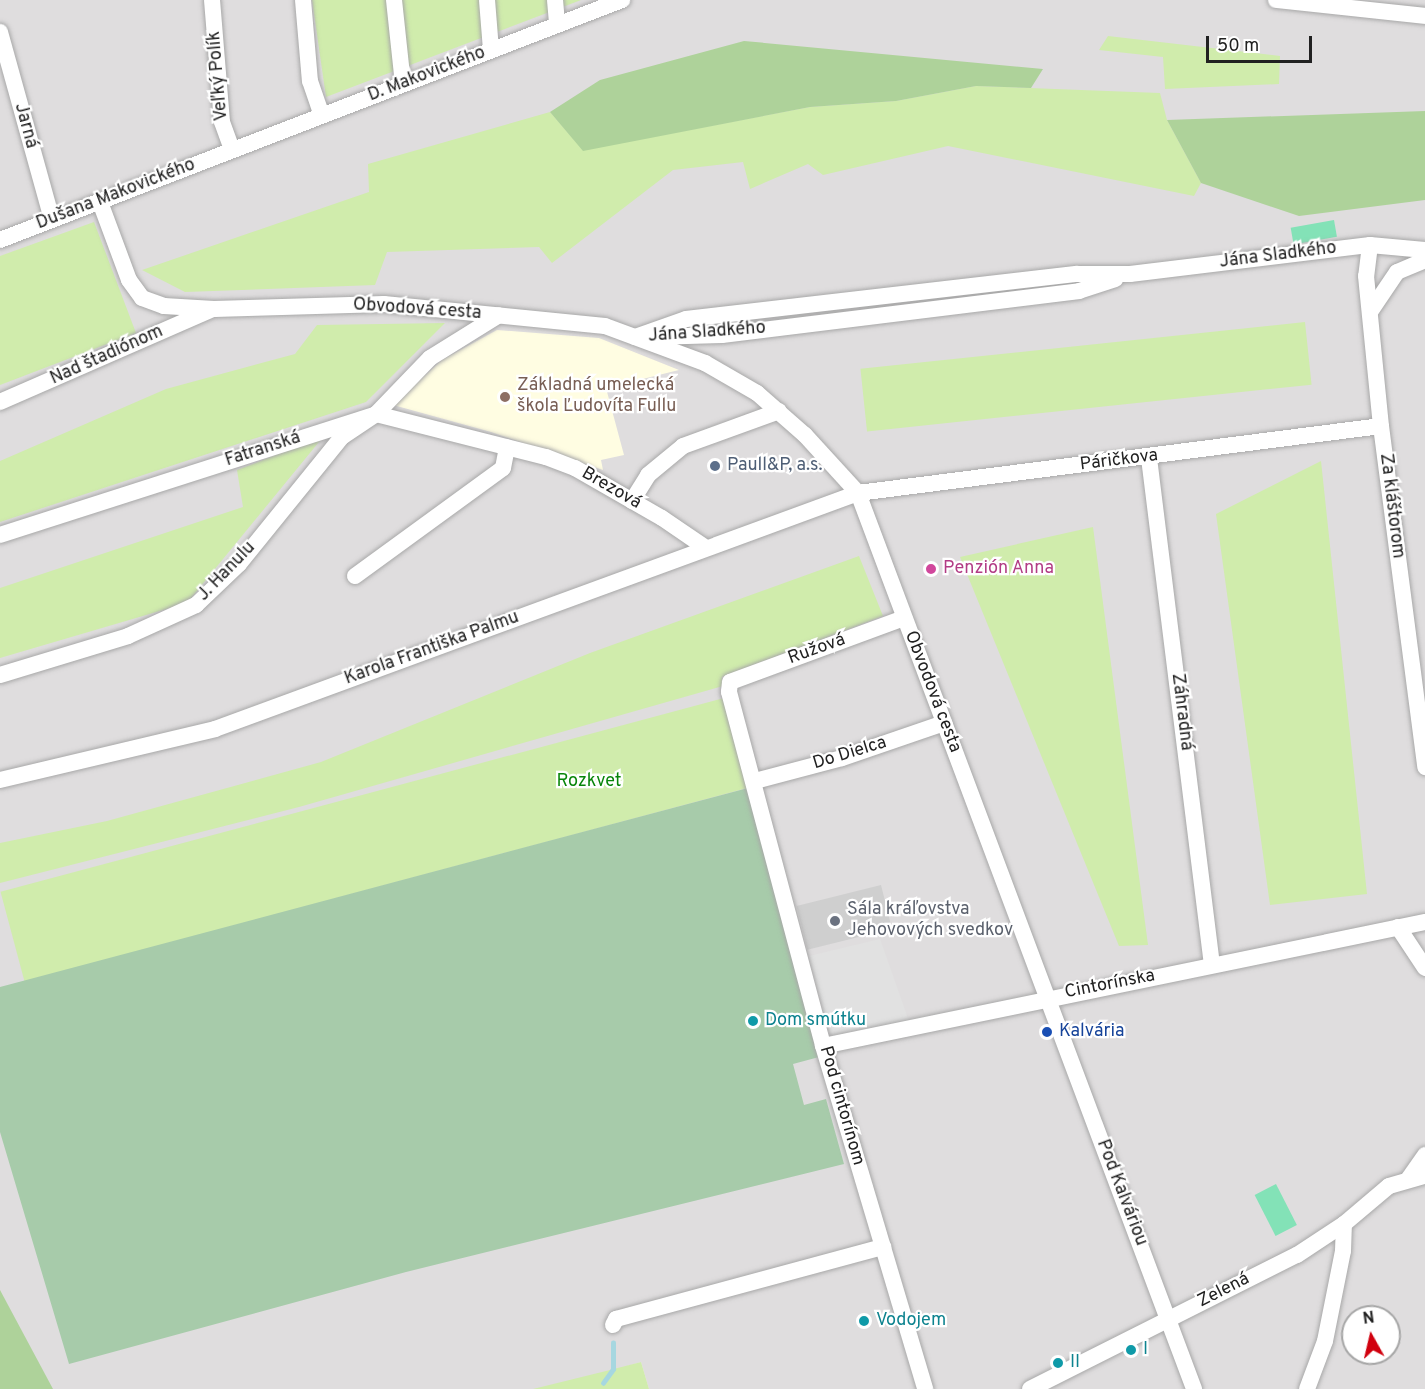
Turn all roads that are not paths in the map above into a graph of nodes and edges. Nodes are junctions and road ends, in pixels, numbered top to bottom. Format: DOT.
graph roads {
  1 [pos="212,0"];
  2 [pos="303,0"];
  3 [pos="394,0"];
  4 [pos="487,0"];
  5 [pos="555,0"];
  6 [pos="622,0"];
  7 [pos="1276,0"];
  8 [pos="1304,2"];
  9 [pos="1425,15"];
  10 [pos="557,25"];
  11 [pos="0,32"];
  12 [pos="491,50"];
  13 [pos="403,84"];
  14 [pos="322,115"];
  15 [pos="232,149"];
  16 [pos="100,202"];
  17 [pos="52,219"];
  18 [pos="0,240"];
  19 [pos="1370,246"];
  20 [pos="1425,250"];
  21 [pos="1425,260"];
  22 [pos="214,309"];
  23 [pos="1370,312"];
  24 [pos="499,315"];
  25 [pos="635,337"];
  26 [pos="0,402"];
  27 [pos="778,411"];
  28 [pos="376,414"];
  29 [pos="1381,426"];
  30 [pos="507,447"];
  31 [pos="1149,458"];
  32 [pos="858,493"];
  33 [pos="632,501"];
  34 [pos="0,536"];
  35 [pos="706,548"];
  36 [pos="355,576"];
  37 [pos="904,618"];
  38 [pos="0,675"];
  39 [pos="730,682"];
  40 [pos="944,723"];
  41 [pos="1425,767"];
  42 [pos="0,780"];
  43 [pos="754,781"];
  44 [pos="1425,922"];
  45 [pos="1398,927"];
  46 [pos="1212,965"];
  47 [pos="1425,968"];
  48 [pos="1047,997"];
  49 [pos="823,1046"];
  50 [pos="1425,1155"];
  51 [pos="1417,1177"];
  52 [pos="1344,1224"];
  53 [pos="882,1247"];
  54 [pos="1168,1319"];
  55 [pos="613,1325"];
  56 [pos="925,1389"];
  57 [pos="1030,1389"];
  58 [pos="1194,1389"];
  59 [pos="1307,1389"];
  1 -- 15 [label="street, Veľký Polík"];
  2 -- 14 [label="street"];
  3 -- 13 [label="street"];
  4 -- 12 [label="street"];
  5 -- 10 [label="street"];
  6 -- 10 [label="street, D. Makovického"];
  7 -- 8 [label="street"];
  8 -- 9 [label="street"];
  10 -- 12 [label="street, D. Makovického"];
  11 -- 17 [label="street, Jarná"];
  12 -- 13 [label="street, D. Makovického"];
  13 -- 14 [label="street, D. Makovického"];
  14 -- 15 [label="street, D. Makovického"];
  15 -- 16 [label="street, Dušana Makovického"];
  16 -- 17 [label="street, Dušana Makovického"];
  16 -- 22 [label="street, Obvodová cesta"];
  17 -- 18 [label="street, Dušana Makovického"];
  19 -- 20 [label="street, Jána Sladkého"];
  19 -- 23 [label="street, Za kláštorom"];
  19 -- 25 [label="street, Jána Sladkého"];
  21 -- 23 [label="street"];
  22 -- 24 [label="street, Obvodová cesta"];
  22 -- 26 [label="street, Nad štadiónom"];
  23 -- 29 [label="street, Za kláštorom"];
  24 -- 25 [label="street, Obvodová cesta"];
  24 -- 28 [label="street, Fatranská"];
  25 -- 27 [label="street, Obvodová cesta"];
  27 -- 32 [label="street, Obvodová cesta"];
  27 -- 33 [label="street"];
  28 -- 30 [label="street, Brezová"];
  28 -- 34 [label="street, Fatranská"];
  28 -- 38 [label="street, J. Hanulu"];
  29 -- 31 [label="street, Páričkova"];
  29 -- 41 [label="street, Za kláštorom"];
  30 -- 33 [label="street, Brezová"];
  30 -- 36 [label="street"];
  31 -- 32 [label="street, Páričkova"];
  31 -- 46 [label="street, Záhradná"];
  32 -- 35 [label="street, Karola Františka Palmu"];
  32 -- 37 [label="street, Obvodová cesta"];
  33 -- 35 [label="street, Brezová"];
  35 -- 42 [label="street, Karola Františka Palmu"];
  37 -- 39 [label="street, Ružová"];
  37 -- 40 [label="street, Obvodová cesta"];
  39 -- 43 [label="street, Pod cintorínom"];
  40 -- 43 [label="street, Do Dielca"];
  40 -- 48 [label="street, Obvodová cesta"];
  43 -- 49 [label="street, Pod cintorínom"];
  44 -- 45 [label="street, Cintorínska"];
  45 -- 46 [label="street, Cintorínska"];
  45 -- 47 [label="street"];
  46 -- 48 [label="street, Cintorínska"];
  48 -- 49 [label="street, Cintorínska"];
  48 -- 54 [label="street, Pod Kalváriou"];
  49 -- 53 [label="street, Pod cintorínom"];
  50 -- 51 [label="street, Zelená"];
  51 -- 52 [label="street, Zelená"];
  52 -- 54 [label="street, Zelená"];
  52 -- 59 [label="street"];
  53 -- 55 [label="street"];
  53 -- 56 [label="street, Pod cintorínom"];
  54 -- 57 [label="street, Zelená"];
  54 -- 58 [label="street, Pod Kalváriou"];
}
